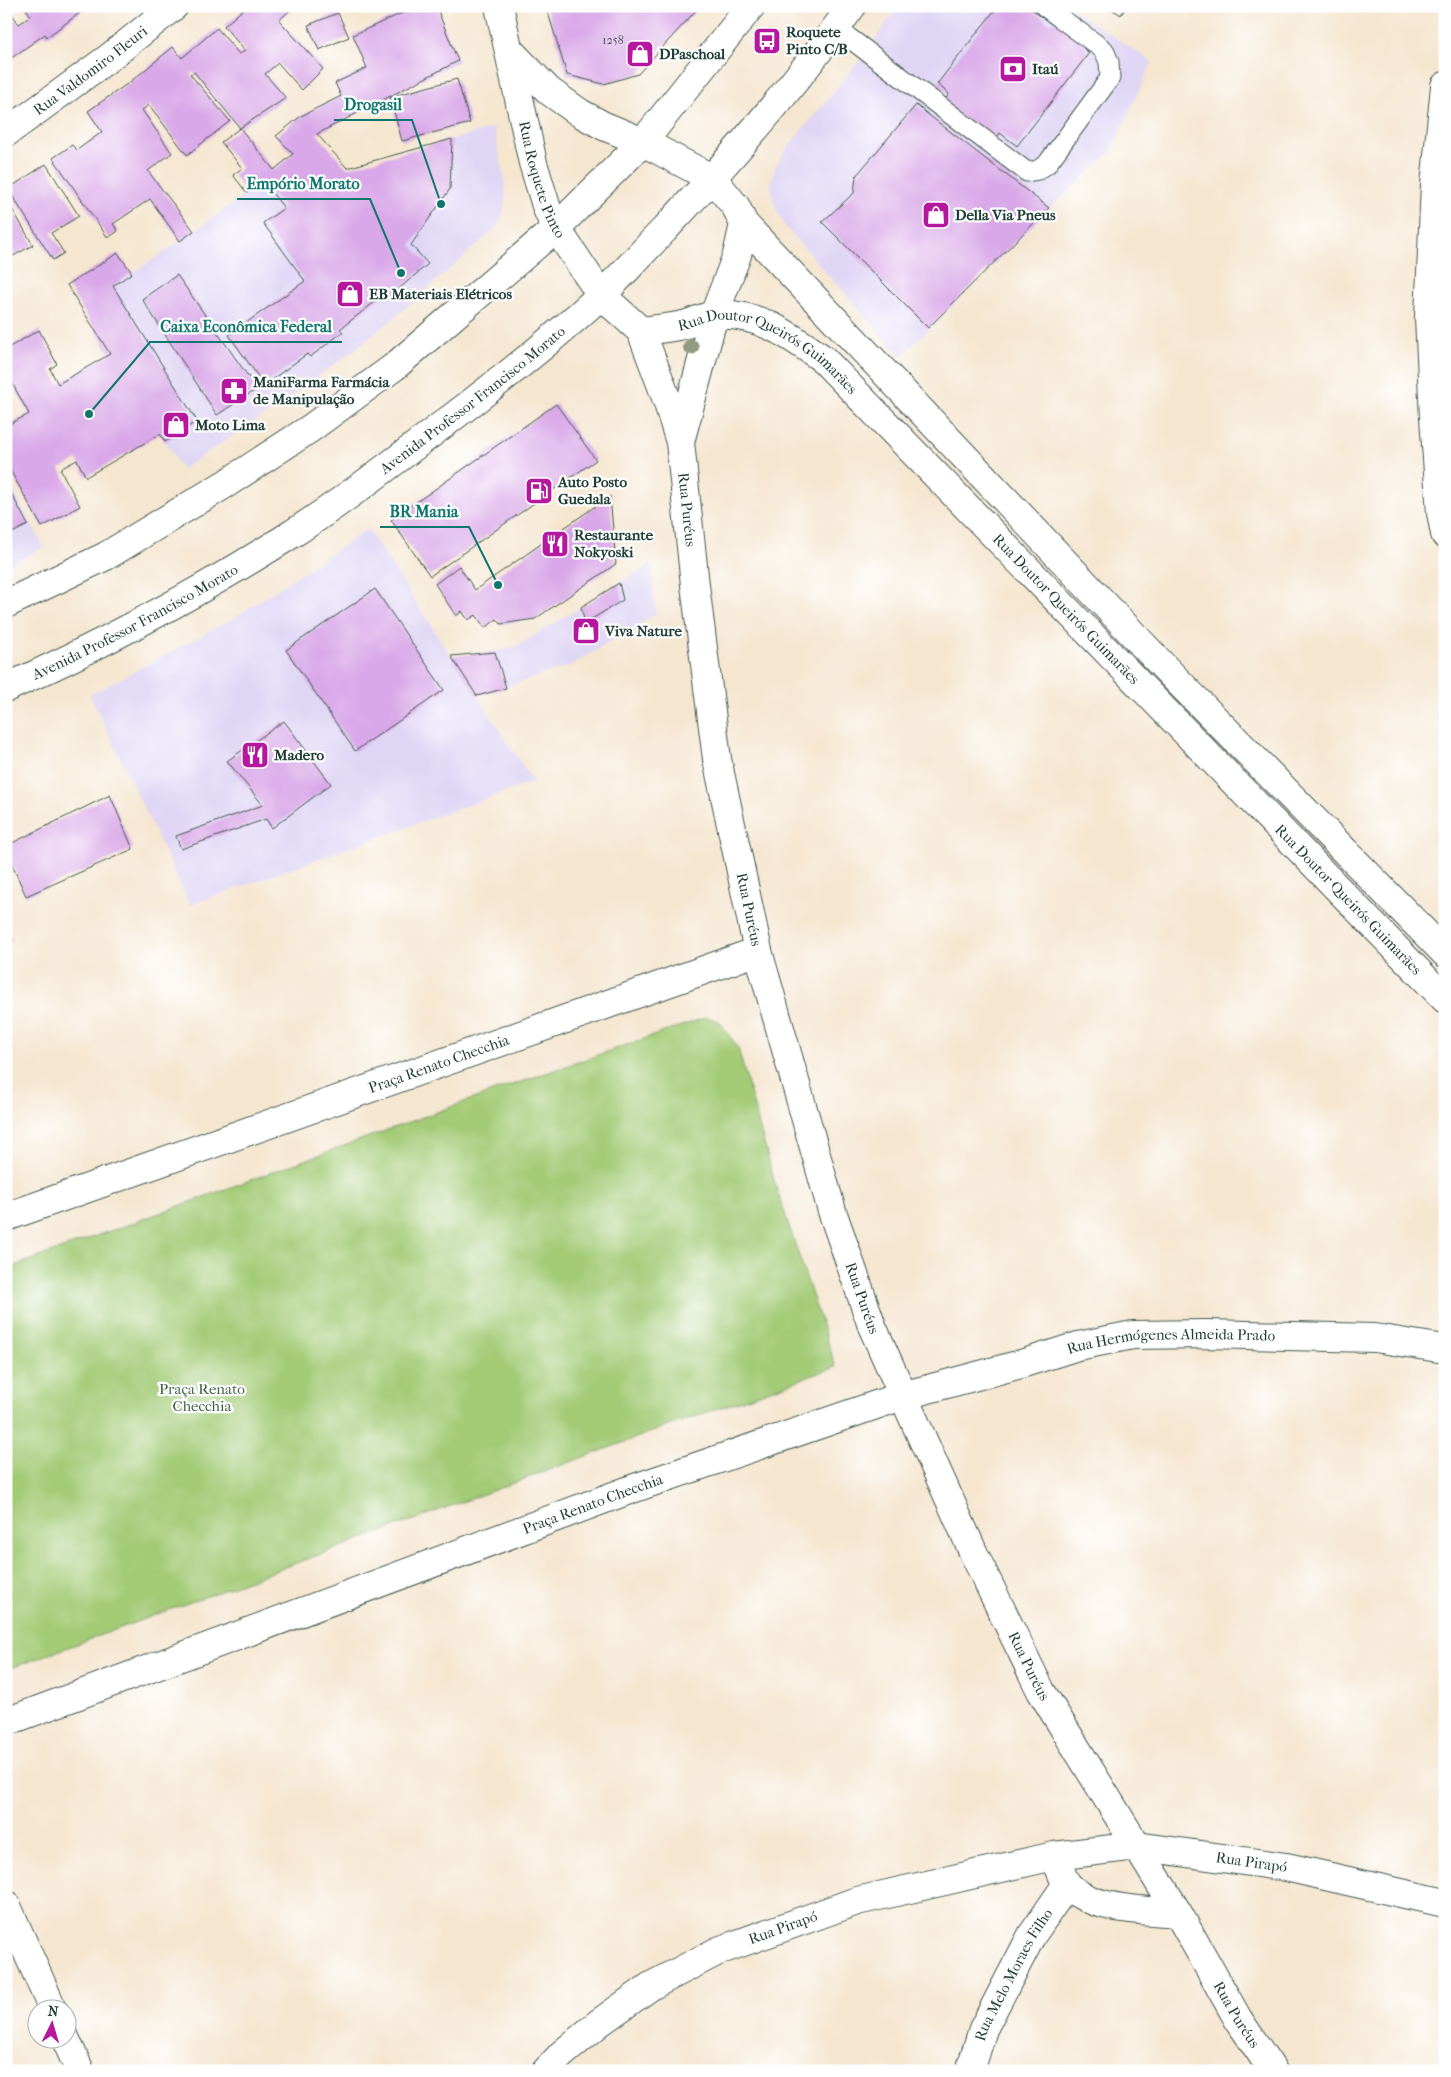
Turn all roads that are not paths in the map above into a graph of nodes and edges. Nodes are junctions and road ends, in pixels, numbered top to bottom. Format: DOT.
graph roads {
  1 [pos="174,6"];
  2 [pos="499,6"];
  3 [pos="751,6"];
  4 [pos="852,6"];
  5 [pos="1044,6"];
  6 [pos="836,28"];
  7 [pos="510,51"];
  8 [pos="1445,86"];
  9 [pos="6,133"];
  10 [pos="643,142"];
  11 [pos="712,179"];
  12 [pos="744,224"];
  13 [pos="556,228"];
  14 [pos="601,295"];
  15 [pos="714,316"];
  16 [pos="641,331"];
  17 [pos="680,442"];
  18 [pos="1445,534"];
  19 [pos="6,604"];
  20 [pos="6,688"];
  21 [pos="758,951"];
  22 [pos="1445,953"];
  23 [pos="1445,999"];
  24 [pos="6,1217"];
  25 [pos="1445,1349"];
  26 [pos="902,1396"];
  27 [pos="6,1722"];
  28 [pos="1137,1846"];
  29 [pos="1054,1856"];
  30 [pos="1067,1884"];
  31 [pos="1445,1903"];
  32 [pos="6,1904"];
  33 [pos="1178,1913"];
  34 [pos="49,2000"];
  35 [pos="71,2050"];
  36 [pos="80,2071"];
  37 [pos="546,2071"];
  38 [pos="970,2071"];
  39 [pos="1273,2071"];
  1 -- 9 [label="main road, Rua Valdomiro Fleuri"];
  2 -- 7 [label="main road, Rua Roquete Pinto"];
  3 -- 10 [label="main road"];
  4 -- 6 [label="main road, Avenida Professor Francisco Morato"];
  5 -- 6 [label="lane"];
  6 -- 11 [label="main road, Avenida Professor Francisco Morato"];
  7 -- 10 [label="main road, Rua Roquete Pinto"];
  7 -- 13 [label="main road, Rua Roquete Pinto"];
  8 -- 18 [label="main road"];
  10 -- 11 [label="main road, Rua Roquete Pinto"];
  10 -- 13 [label="main road"];
  11 -- 12 [label="main road"];
  11 -- 14 [label="main road, Avenida Professor Francisco Morato"];
  12 -- 15 [label="main road, Rua Puréus"];
  12 -- 22 [label="main road, Rua Doutor Queirós Guimarães"];
  13 -- 14 [label="main road, Rua Roquete Pinto"];
  13 -- 19 [label="main road"];
  14 -- 16 [label="main road, Rua Puréus"];
  14 -- 20 [label="main road, Avenida Professor Francisco Morato"];
  15 -- 16 [label="main road, Rua Doutor Queirós Guimarães"];
  15 -- 17 [label="main road, Rua Puréus"];
  15 -- 23 [label="main road, Rua Doutor Queirós Guimarães"];
  16 -- 17 [label="main road, Rua Puréus"];
  17 -- 21 [label="main road, Rua Puréus"];
  21 -- 24 [label="main road, Praça Renato Checchia"];
  21 -- 26 [label="main road, Rua Puréus"];
  25 -- 26 [label="main road, Rua Hermógenes Almeida Prado"];
  26 -- 27 [label="main road, Praça Renato Checchia"];
  26 -- 28 [label="main road, Rua Puréus"];
  28 -- 29 [label="main road, Rua Pirapó"];
  28 -- 31 [label="main road, Rua Pirapó"];
  28 -- 33 [label="main road, Rua Puréus"];
  29 -- 30 [label="main road"];
  29 -- 37 [label="main road, Rua Pirapó"];
  30 -- 33 [label="main road"];
  30 -- 38 [label="main road, Rua Melo Moraes Filho"];
  32 -- 34 [label="main road"];
  33 -- 39 [label="main road, Rua Puréus"];
  35 -- 36 [label="main road"];
}
